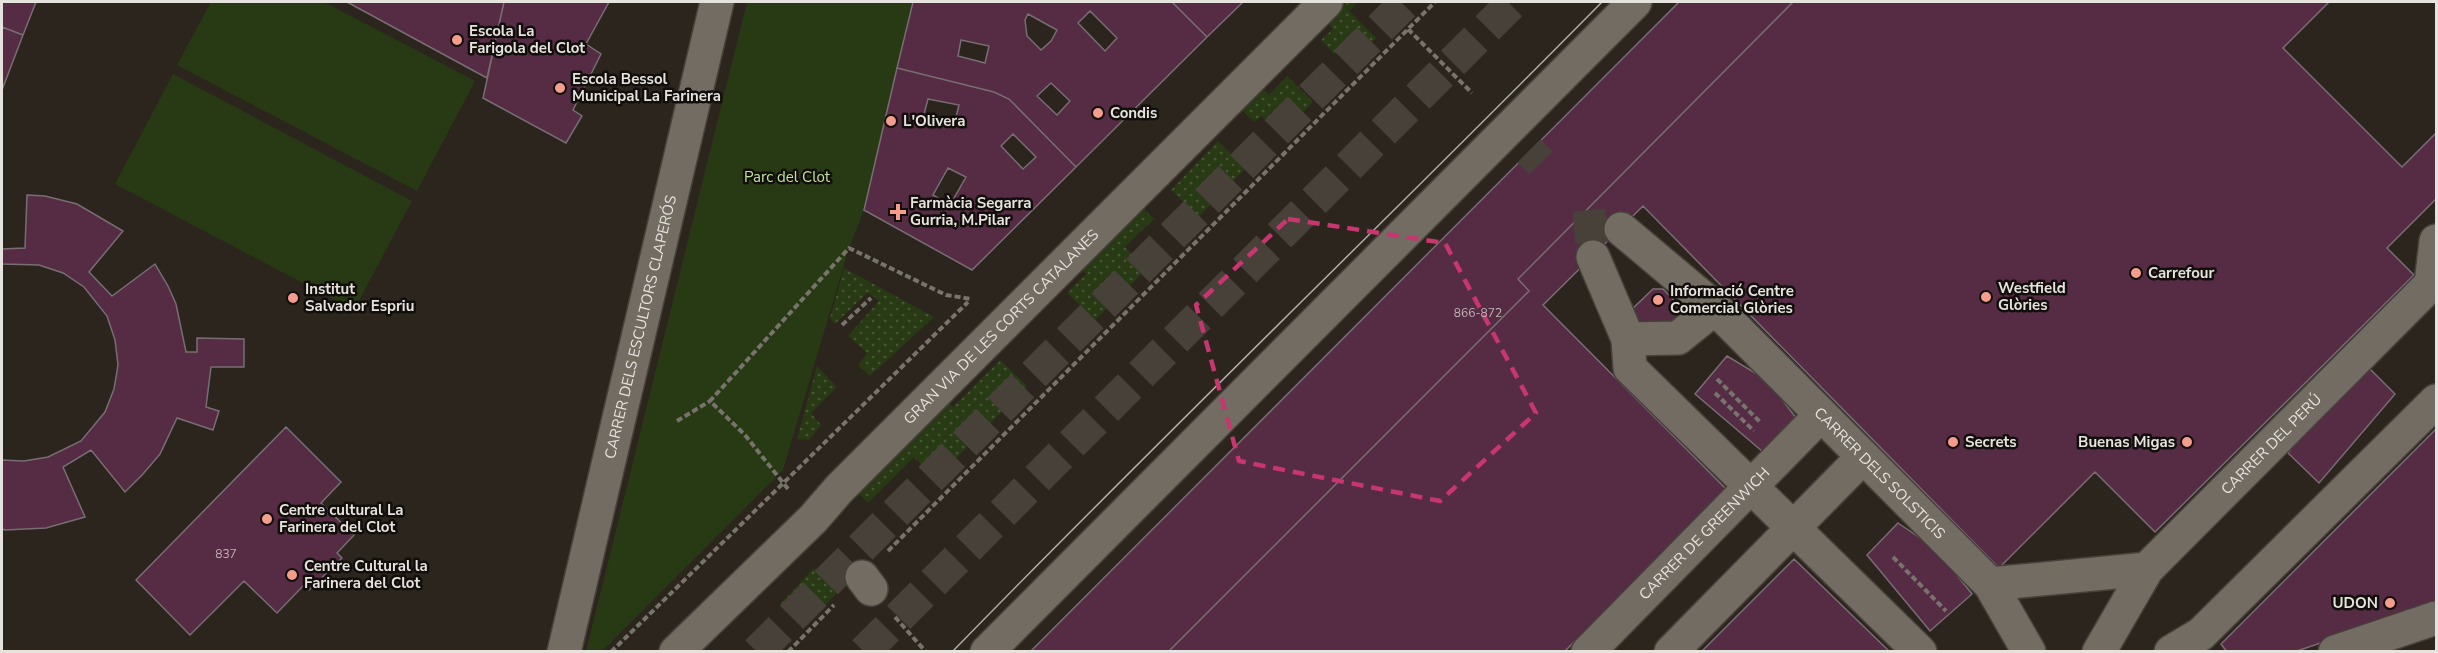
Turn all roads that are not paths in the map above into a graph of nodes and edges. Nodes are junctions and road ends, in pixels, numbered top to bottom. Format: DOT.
graph roads {
  1 [pos="717,2"];
  2 [pos="1326,2"];
  3 [pos="1635,2"];
  4 [pos="1621,229"];
  5 [pos="2436,241"];
  6 [pos="1593,257"];
  7 [pos="2434,287"];
  8 [pos="1715,308"];
  9 [pos="1628,339"];
  10 [pos="2436,401"];
  11 [pos="1820,416"];
  12 [pos="1863,457"];
  13 [pos="1752,488"];
  14 [pos="1793,528"];
  15 [pos="2146,569"];
  16 [pos="1990,584"];
  17 [pos="2436,618"];
  18 [pos="2204,643"];
  19 [pos="564,651"];
  20 [pos="676,651"];
  21 [pos="987,651"];
  22 [pos="1588,651"];
  23 [pos="1671,651"];
  24 [pos="1920,651"];
  25 [pos="2029,651"];
  26 [pos="2099,651"];
  27 [pos="2171,651"];
  28 [pos="2335,651"];
  1 -- 19 [label="street, CARRER DELS ESCULTORS CLAPERÓS"];
  2 -- 20 [label="street, GRAN VIA DE LES CORTS CATALANES"];
  3 -- 21 [label="street"];
  4 -- 8 [label="street, CARRER DELS SOLSTICIS"];
  5 -- 7 [label="street, CARRER DEL PERÚ"];
  6 -- 9 [label="street"];
  7 -- 15 [label="street, CARRER DEL PERÚ"];
  8 -- 9 [label="street"];
  8 -- 11 [label="street, CARRER DELS SOLSTICIS"];
  9 -- 13 [label="street"];
  10 -- 18 [label="street"];
  11 -- 12 [label="street, CARRER DELS SOLSTICIS"];
  11 -- 13 [label="street, CARRER DE GREENWICH"];
  12 -- 14 [label="street"];
  12 -- 16 [label="street, CARRER DELS SOLSTICIS"];
  13 -- 14 [label="street"];
  13 -- 22 [label="street, CARRER DE GREENWICH"];
  14 -- 23 [label="street"];
  14 -- 24 [label="street"];
  15 -- 16 [label="street"];
  15 -- 26 [label="street, CARRER DEL PERÚ"];
  16 -- 25 [label="street, CARRER DELS SOLSTICIS"];
  17 -- 28 [label="street"];
  18 -- 27 [label="street"];
}
